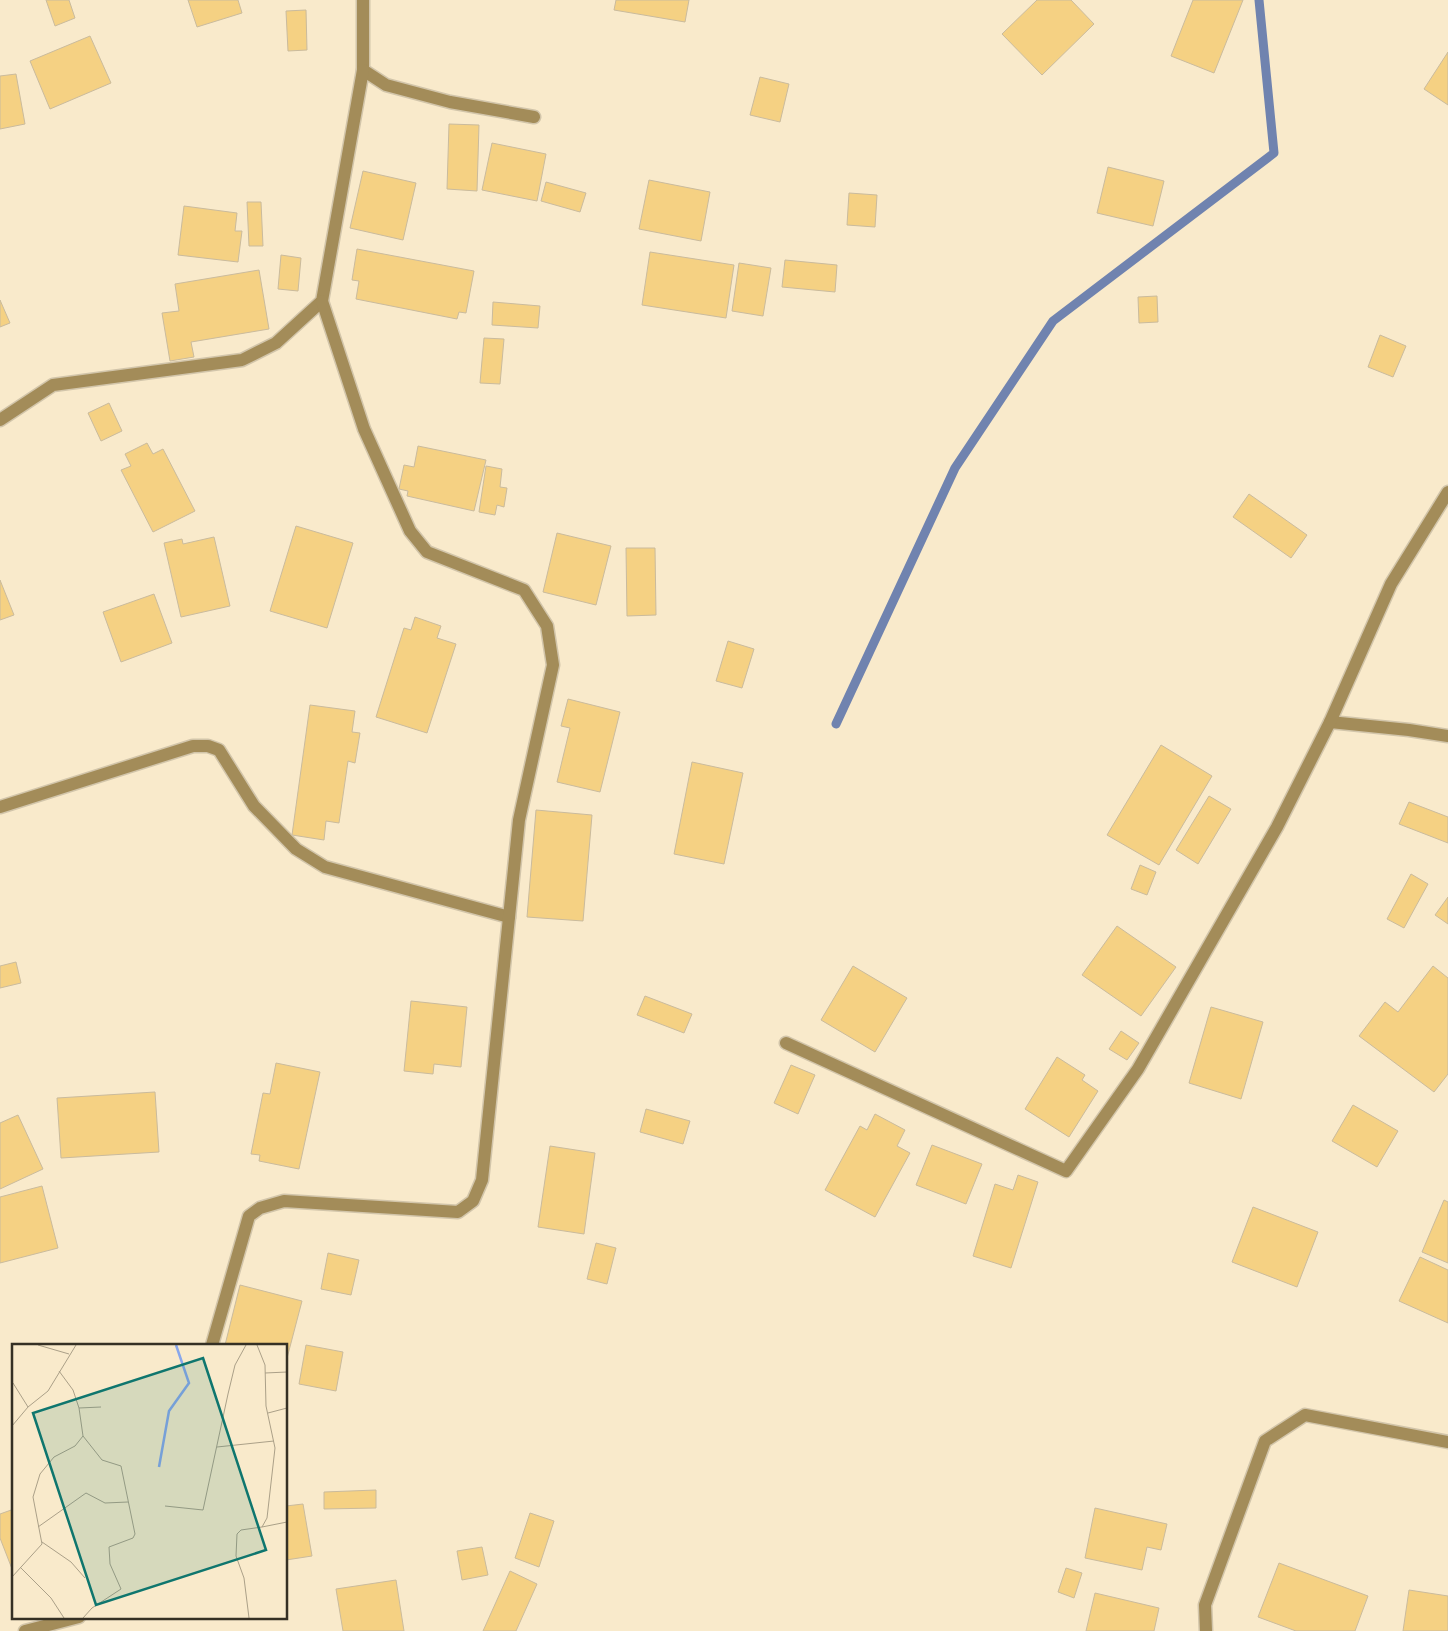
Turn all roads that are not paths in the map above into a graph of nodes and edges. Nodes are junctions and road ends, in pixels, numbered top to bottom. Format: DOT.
graph roads {
  1 [pos="363,0"];
  2 [pos="363,70"];
  3 [pos="534,117"];
  4 [pos="322,302"];
  5 [pos="0,420"];
  6 [pos="1448,492"];
  7 [pos="1330,722"];
  8 [pos="1448,736"];
  9 [pos="0,807"];
  10 [pos="509,917"];
  11 [pos="786,1043"];
  12 [pos="212,1344"];
  13 [pos="1448,1442"];
  14 [pos="74,1618"];
  15 [pos="25,1631"];
  16 [pos="1206,1631"];
  1 -- 2 [label="street"];
  2 -- 3 [label="street"];
  2 -- 4 [label="street"];
  4 -- 5 [label="street"];
  4 -- 10 [label="street"];
  6 -- 7 [label="street"];
  7 -- 8 [label="street"];
  7 -- 11 [label="street"];
  9 -- 10 [label="street"];
  10 -- 12 [label="street"];
  13 -- 16 [label="street"];
  14 -- 15 [label="street"];
}
